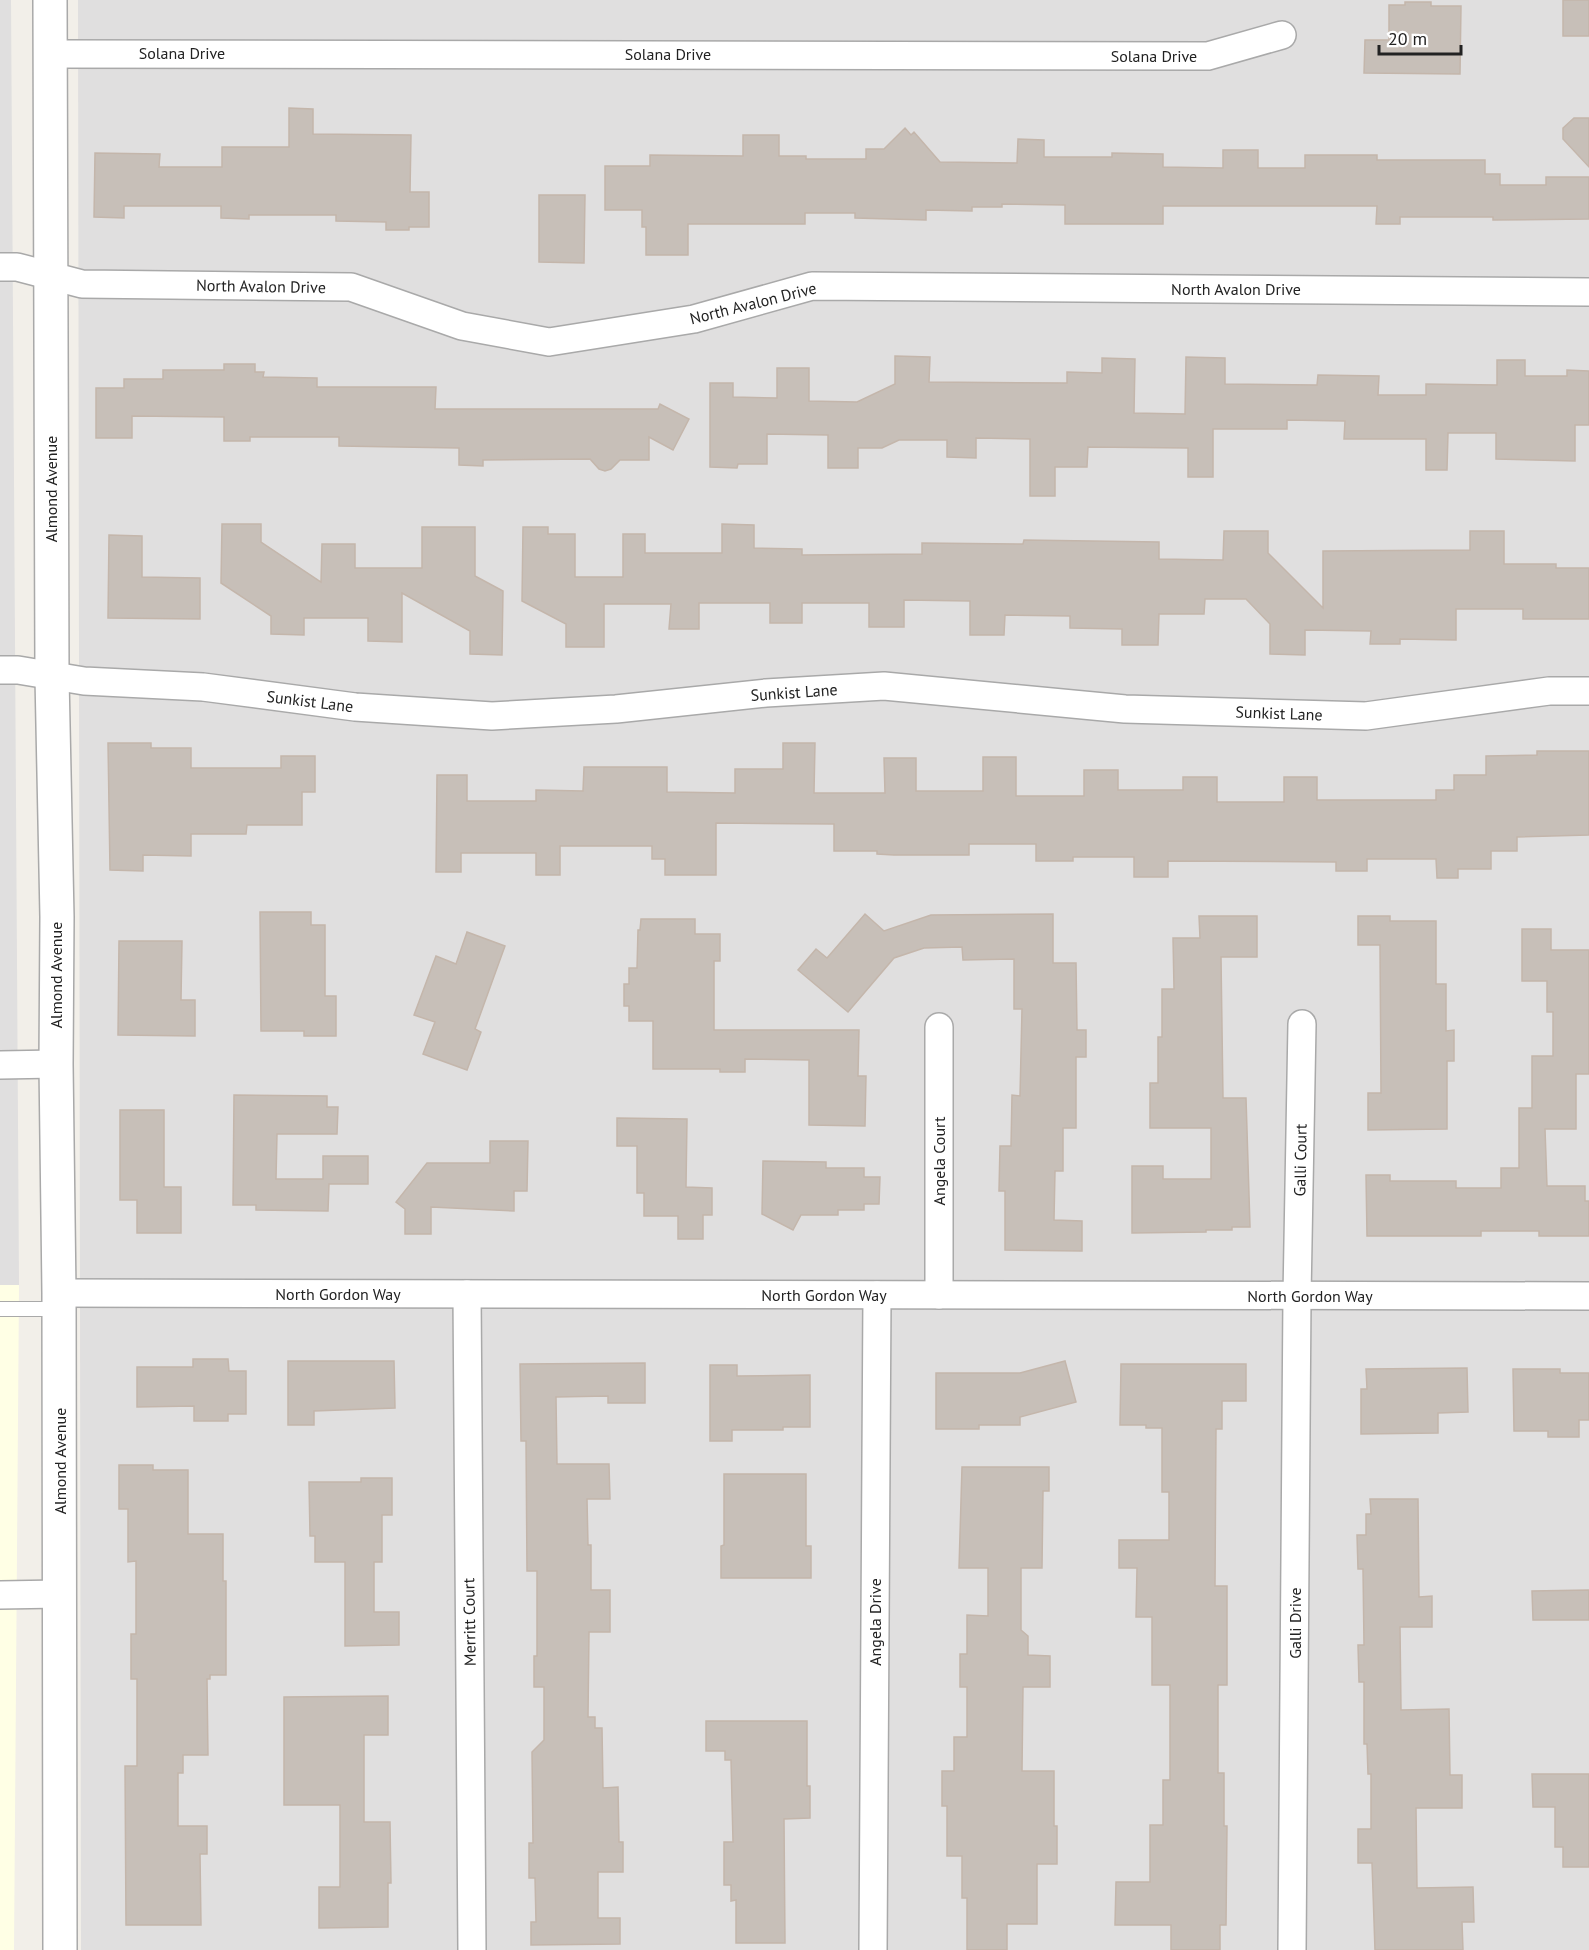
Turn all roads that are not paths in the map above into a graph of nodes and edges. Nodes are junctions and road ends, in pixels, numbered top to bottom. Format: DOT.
graph roads {
  1 [pos="50,0"];
  2 [pos="1282,35"];
  3 [pos="51,54"];
  4 [pos="0,267"];
  5 [pos="50,276"];
  6 [pos="1589,292"];
  7 [pos="0,670"];
  8 [pos="52,677"];
  9 [pos="1589,691"];
  10 [pos="1302,1024"];
  11 [pos="939,1027"];
  12 [pos="56,1064"];
  13 [pos="0,1065"];
  14 [pos="466,1294"];
  15 [pos="877,1295"];
  16 [pos="939,1295"];
  17 [pos="1297,1296"];
  18 [pos="1589,1296"];
  19 [pos="60,1301"];
  20 [pos="0,1309"];
  21 [pos="60,1594"];
  22 [pos="0,1595"];
  23 [pos="60,1950"];
  24 [pos="472,1950"];
  25 [pos="873,1950"];
  26 [pos="1292,1950"];
  1 -- 3 [label="street, Almond Avenue"];
  2 -- 3 [label="street, Solana Drive"];
  3 -- 5 [label="street, Almond Avenue"];
  4 -- 5 [label="street, North Avalon Drive"];
  5 -- 6 [label="street, North Avalon Drive"];
  5 -- 8 [label="street, Almond Avenue"];
  7 -- 8 [label="street, Sunkist Lane"];
  8 -- 9 [label="street, Sunkist Lane"];
  8 -- 12 [label="street, Almond Avenue"];
  10 -- 17 [label="street, Galli Court"];
  11 -- 16 [label="street, Angela Court"];
  12 -- 13 [label="street"];
  12 -- 19 [label="street, Almond Avenue"];
  14 -- 15 [label="street, North Gordon Way"];
  14 -- 19 [label="street, North Gordon Way"];
  14 -- 24 [label="street, Merritt Court"];
  15 -- 16 [label="street, North Gordon Way"];
  15 -- 25 [label="street, Angela Drive"];
  16 -- 17 [label="street, North Gordon Way"];
  17 -- 18 [label="street, North Gordon Way"];
  17 -- 26 [label="street, Galli Drive"];
  19 -- 20 [label="lane"];
  19 -- 21 [label="street, Almond Avenue"];
  21 -- 22 [label="street"];
  21 -- 23 [label="street, Almond Avenue"];
}
